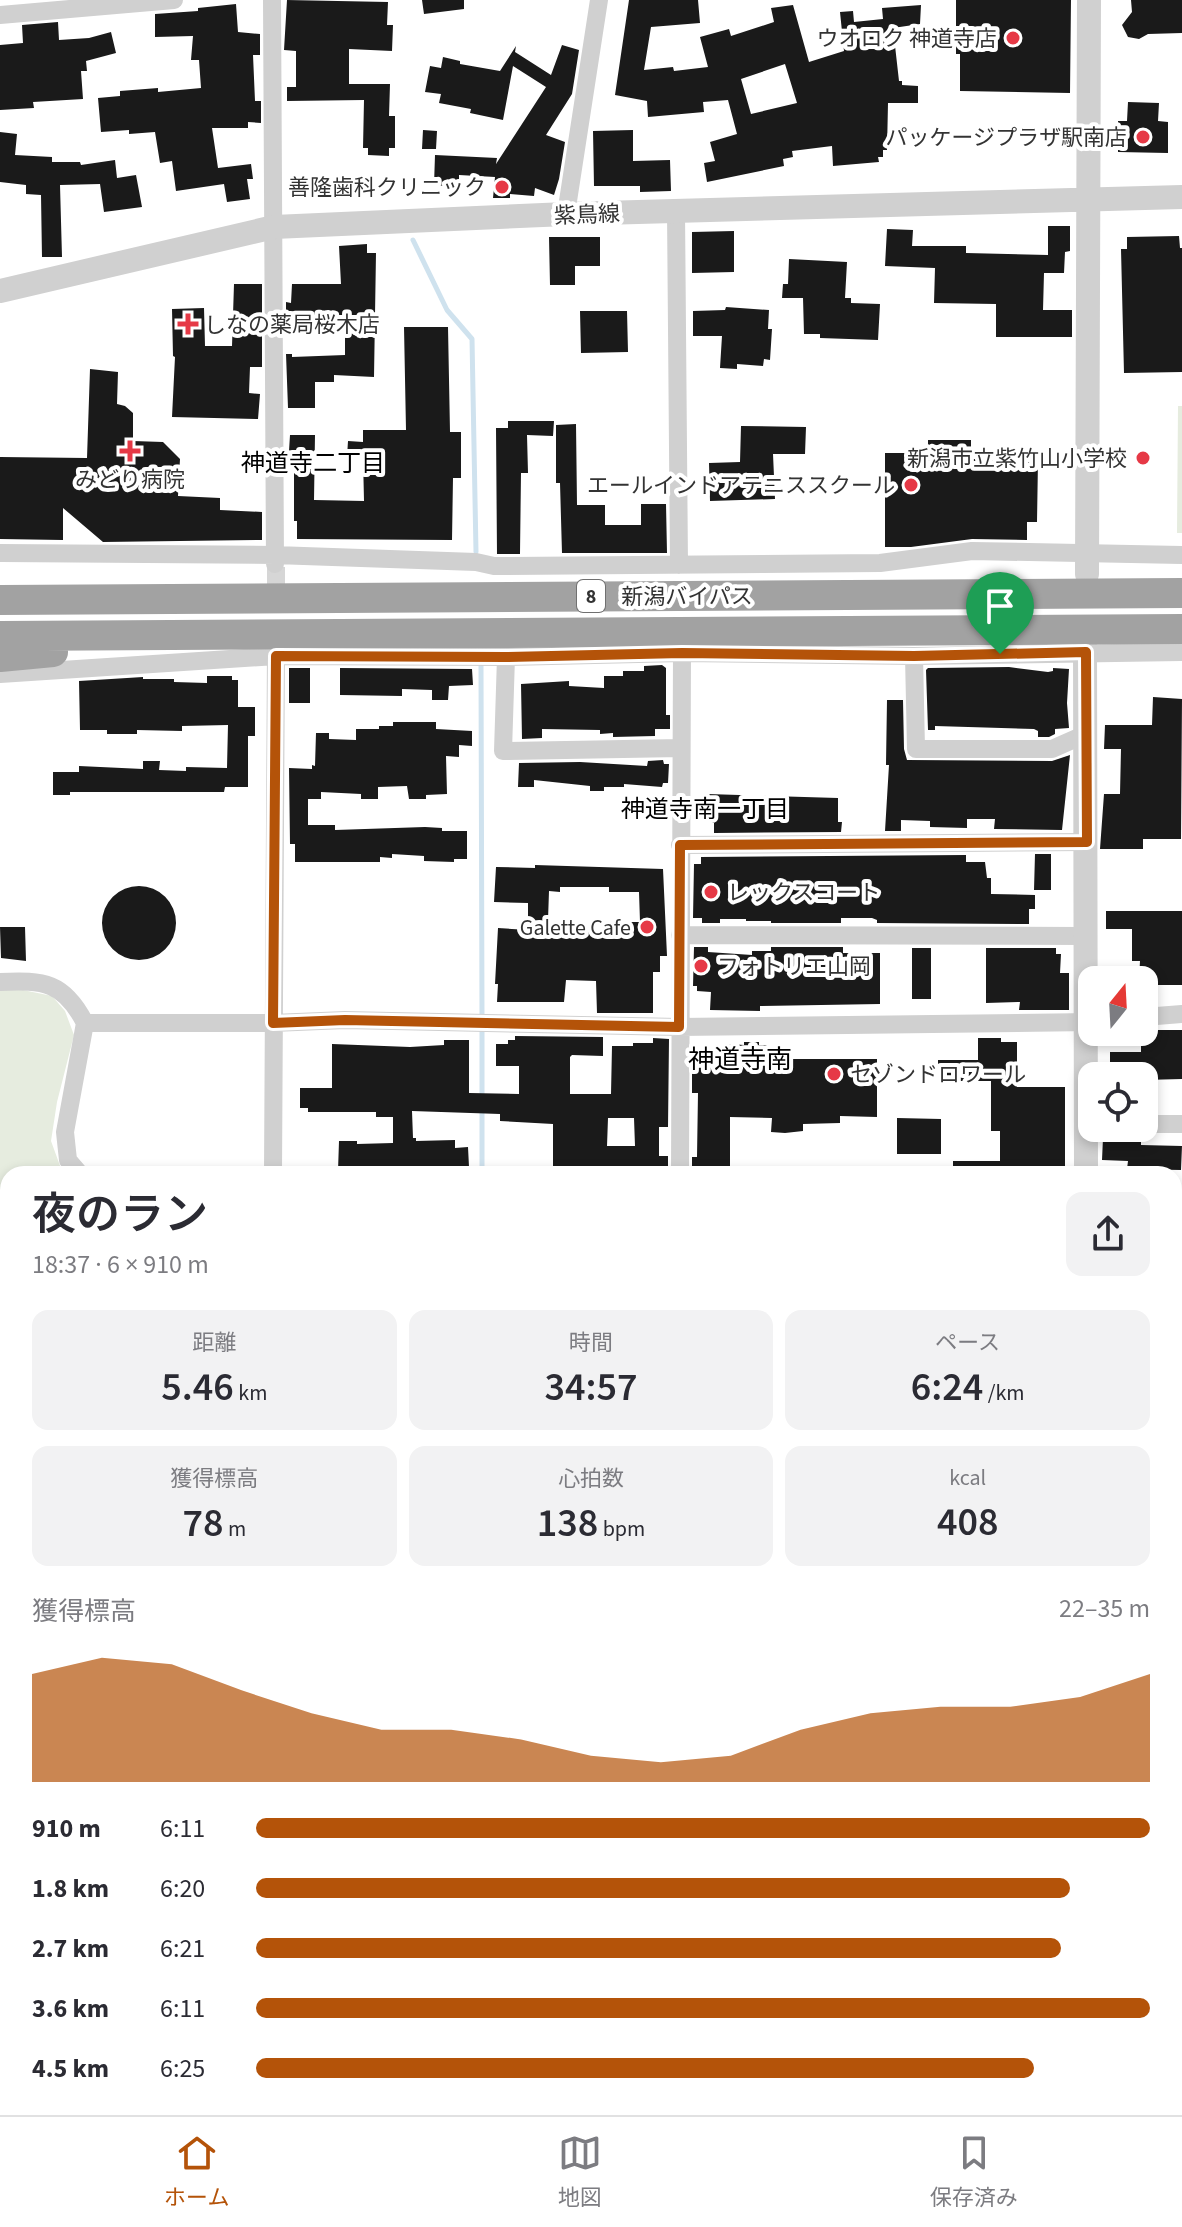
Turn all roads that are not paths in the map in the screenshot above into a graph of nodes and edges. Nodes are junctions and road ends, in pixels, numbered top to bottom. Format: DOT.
graph roads {
  1 [pos="174,0"];
  2 [pos="272,0"];
  3 [pos="599,0"];
  4 [pos="1089,0"];
  5 [pos="0,15"];
  6 [pos="1182,197"];
  7 [pos="1090,200"];
  8 [pos="676,211"];
  9 [pos="566,214"];
  10 [pos="274,227"];
  11 [pos="0,291"];
  12 [pos="0,553"];
  13 [pos="1182,555"];
  14 [pos="275,561"];
  15 [pos="1086,564"];
  16 [pos="679,565"];
  17 [pos="0,581"];
  18 [pos="1182,593"];
  19 [pos="378,598"];
  20 [pos="0,600"];
  21 [pos="1182,629"];
  22 [pos="206,635"];
  23 [pos="0,636"];
  24 [pos="1086,647"];
  25 [pos="276,651"];
  26 [pos="1182,652"];
  27 [pos="682,653"];
  28 [pos="914,656"];
  29 [pos="0,657"];
  30 [pos="506,657"];
  31 [pos="0,674"];
  32 [pos="1086,734"];
  33 [pos="681,748"];
  34 [pos="1087,842"];
  35 [pos="680,845"];
  36 [pos="680,935"];
  37 [pos="1087,936"];
  38 [pos="1088,966"];
  39 [pos="0,982"];
  40 [pos="1182,1014"];
  41 [pos="1158,1016"];
  42 [pos="1078,1022"];
  43 [pos="85,1023"];
  44 [pos="273,1023"];
  45 [pos="679,1027"];
  46 [pos="1158,1124"];
  47 [pos="1182,1124"];
  48 [pos="1088,1142"];
  49 [pos="73,1166"];
  50 [pos="273,1166"];
  51 [pos="680,1166"];
  52 [pos="1086,1166"];
  1 -- 5 [label="street"];
  2 -- 10 [label="street"];
  3 -- 9 [label="street"];
  4 -- 7 [label="street"];
  6 -- 7 [label="street, 紫鳥線"];
  7 -- 8 [label="street, 紫鳥線"];
  7 -- 15 [label="street"];
  8 -- 9 [label="street, 紫鳥線"];
  8 -- 16 [label="street"];
  9 -- 10 [label="street, 紫鳥線"];
  10 -- 11 [label="street, 紫鳥線"];
  10 -- 14 [label="street"];
  12 -- 14 [label="street"];
  13 -- 15 [label="street"];
  14 -- 16 [label="street"];
  15 -- 16 [label="street"];
  17 -- 19 [label="highway"];
  18 -- 19 [label="highway, 新潟バイパス / 8"];
  19 -- 20 [label="highway, 新潟バイパス / 8"];
  21 -- 22 [label="highway, 新潟バイパス / 8"];
  22 -- 23 [label="highway, 新潟バイパス / 8"];
  22 -- 29 [label="highway"];
  24 -- 26 [label="street"];
  24 -- 28 [label="street"];
  24 -- 32 [label="street"];
  25 -- 30 [label="street"];
  25 -- 31 [label="street"];
  25 -- 44 [label="street"];
  27 -- 28 [label="street"];
  27 -- 30 [label="street"];
  27 -- 33 [label="street"];
  28 -- 32 [label="street"];
  30 -- 33 [label="street"];
  32 -- 34 [label="street"];
  33 -- 35 [label="street"];
  34 -- 35 [label="street"];
  34 -- 37 [label="street"];
  35 -- 36 [label="street"];
  36 -- 37 [label="street"];
  36 -- 45 [label="street"];
  37 -- 38 [label="street"];
  39 -- 43 [label="street"];
  40 -- 41 [label="street"];
  42 -- 45 [label="street"];
  43 -- 44 [label="street"];
  43 -- 49 [label="street"];
  44 -- 45 [label="street"];
  44 -- 50 [label="street"];
  45 -- 51 [label="street"];
  46 -- 47 [label="street"];
  48 -- 52 [label="street"];
}
